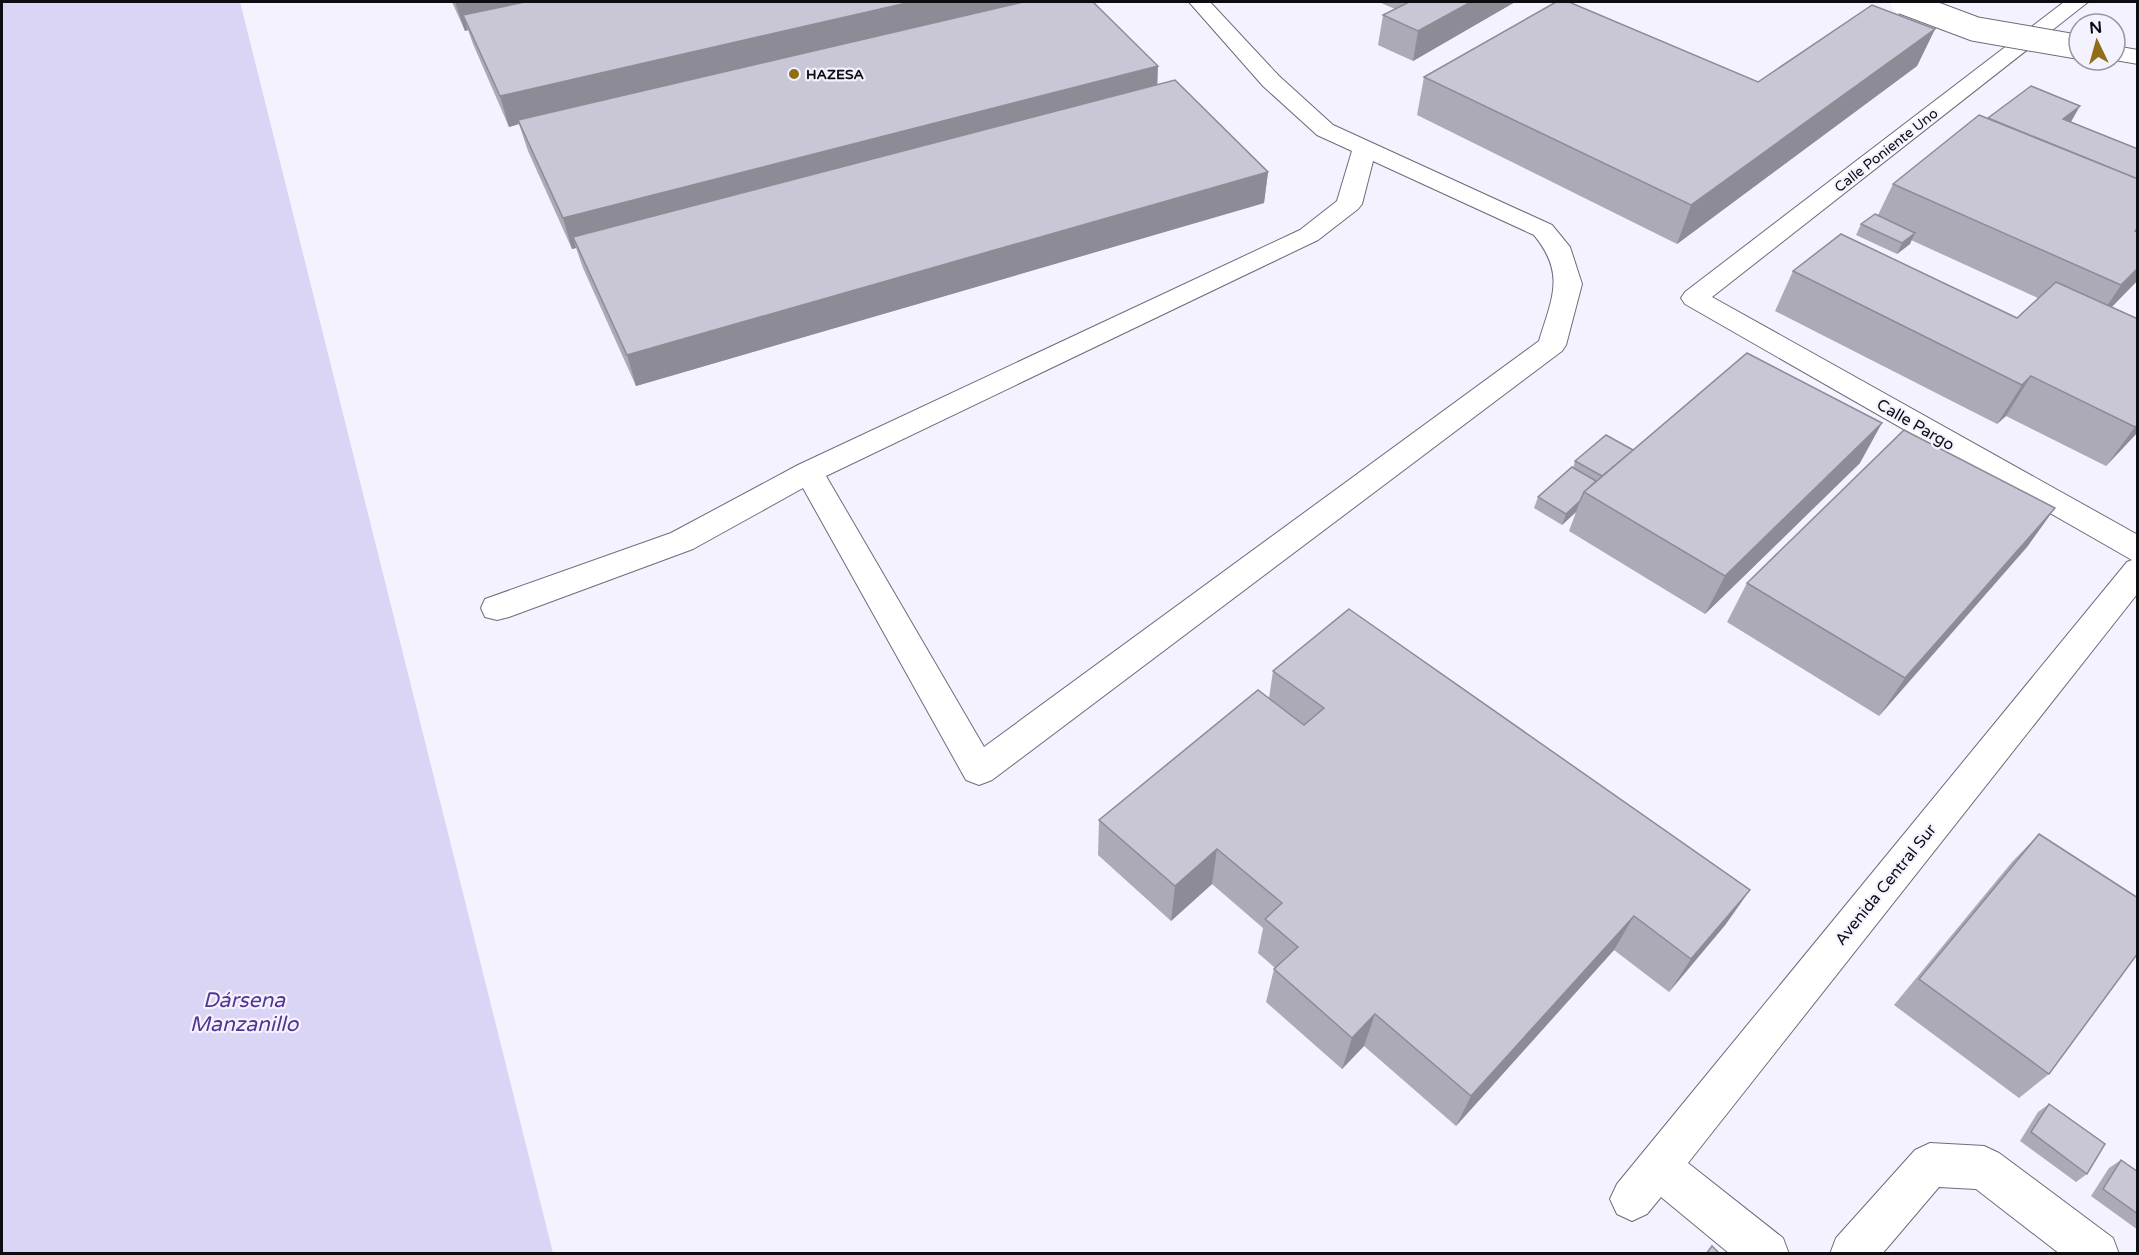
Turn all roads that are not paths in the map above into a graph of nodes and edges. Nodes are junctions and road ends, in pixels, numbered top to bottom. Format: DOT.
graph roads {
  1 [pos="1199,2"];
  2 [pos="1904,2"];
  3 [pos="2077,2"];
  4 [pos="2067,45"];
  5 [pos="1365,148"];
  6 [pos="1694,298"];
  7 [pos="810,472"];
  8 [pos="2138,550"];
  9 [pos="2138,570"];
  10 [pos="498,608"];
  11 [pos="1767,1254"];
  12 [pos="1852,1254"];
  13 [pos="2097,1254"];
  1 -- 5 [label="street"];
  2 -- 4 [label="street, bridge"];
  3 -- 6 [label="street, Calle Poniente Uno"];
  5 -- 7 [label="street"];
  5 -- 7 [label="street"];
  6 -- 8 [label="street, Calle Pargo"];
  7 -- 10 [label="street"];
  9 -- 11 [label="street, Avenida Central Sur"];
  12 -- 13 [label="street"];
}
